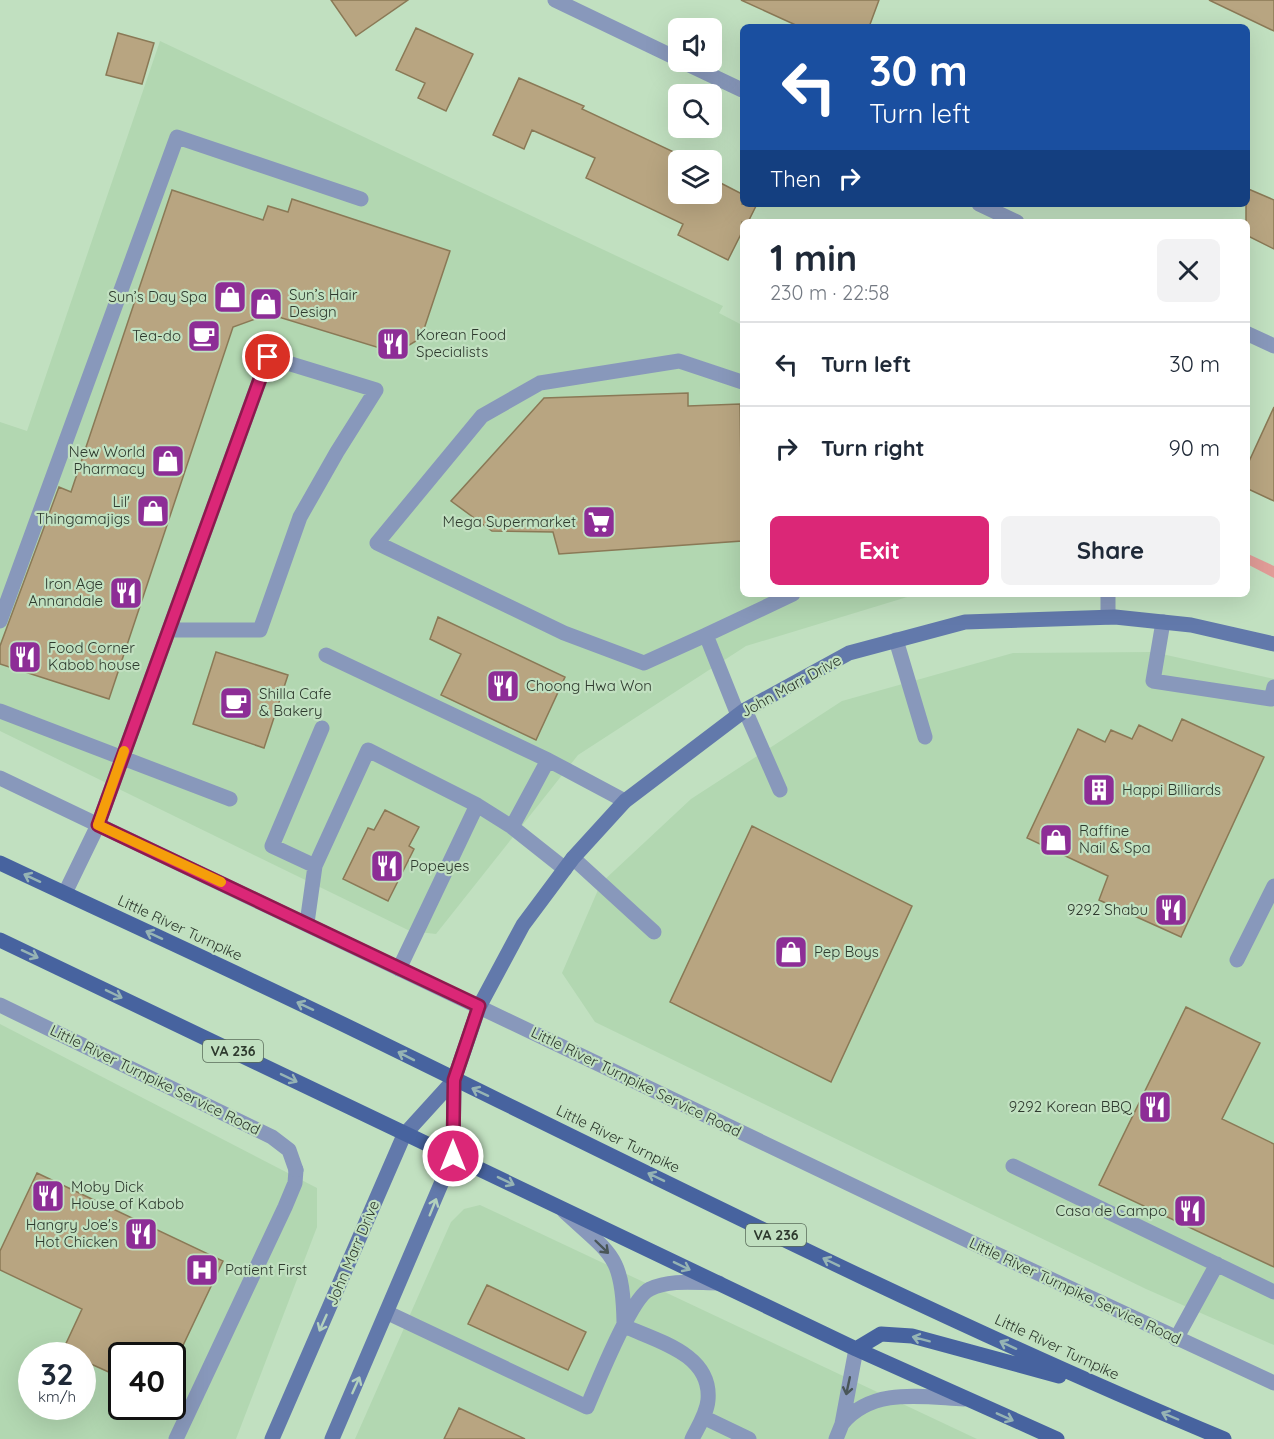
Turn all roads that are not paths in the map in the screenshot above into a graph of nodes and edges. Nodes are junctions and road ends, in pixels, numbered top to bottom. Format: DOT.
graph roads {
  1 [pos="555,0"];
  2 [pos="668,54"];
  3 [pos="704,72"];
  4 [pos="740,89"];
  5 [pos="361,199"];
  6 [pos="985,207"];
  7 [pos="1011,219"];
  8 [pos="1250,335"];
  9 [pos="1274,346"];
  10 [pos="740,381"];
  11 [pos="787,597"];
  12 [pos="1108,597"];
  13 [pos="1108,617"];
  14 [pos="0,621"];
  15 [pos="1163,622"];
  16 [pos="169,630"];
  17 [pos="706,635"];
  18 [pos="896,640"];
  19 [pos="1274,644"];
  20 [pos="326,655"];
  21 [pos="1273,697"];
  22 [pos="0,711"];
  23 [pos="741,712"];
  24 [pos="322,728"];
  25 [pos="925,737"];
  26 [pos="122,758"];
  27 [pos="548,760"];
  28 [pos="0,778"];
  29 [pos="780,790"];
  30 [pos="230,799"];
  31 [pos="625,801"];
  32 [pos="477,805"];
  33 [pos="98,825"];
  34 [pos="512,827"];
  35 [pos="0,862"];
  36 [pos="569,863"];
  37 [pos="315,866"];
  38 [pos="1274,886"];
  39 [pos="65,893"];
  40 [pos="307,922"];
  41 [pos="654,932"];
  42 [pos="0,940"];
  43 [pos="1237,960"];
  44 [pos="399,969"];
  45 [pos="0,1005"];
  46 [pos="479,1006"];
  47 [pos="454,1080"];
  48 [pos="404,1134"];
  49 [pos="453,1156"];
  50 [pos="1013,1166"];
  51 [pos="560,1207"];
  52 [pos="1217,1264"];
  53 [pos="719,1283"];
  54 [pos="1274,1292"];
  55 [pos="388,1313"];
  56 [pos="624,1326"];
  57 [pos="1176,1339"];
  58 [pos="856,1349"];
  59 [pos="1274,1383"];
  60 [pos="1099,1387"];
  61 [pos="964,1399"];
  62 [pos="703,1418"];
  63 [pos="842,1424"];
  64 [pos="1050,1438"];
  65 [pos="176,1439"];
  66 [pos="272,1439"];
  67 [pos="332,1439"];
  68 [pos="692,1439"];
  69 [pos="749,1439"];
  70 [pos="836,1439"];
  71 [pos="1224,1439"];
  1 -- 2 [label="street"];
  3 -- 4 [label="street"];
  5 -- 14 [label="street"];
  6 -- 7 [label="street"];
  8 -- 9 [label="street"];
  10 -- 17 [label="street"];
  11 -- 17 [label="street"];
  12 -- 13 [label="street"];
  13 -- 15 [label="street, John Marr Drive"];
  13 -- 18 [label="street, John Marr Drive"];
  15 -- 19 [label="street, John Marr Drive"];
  15 -- 21 [label="street"];
  16 -- 16 [label="street"];
  16 -- 26 [label="street"];
  17 -- 23 [label="street"];
  18 -- 23 [label="street, John Marr Drive"];
  18 -- 25 [label="street"];
  20 -- 27 [label="street"];
  22 -- 26 [label="street"];
  23 -- 29 [label="street"];
  23 -- 31 [label="street, John Marr Drive"];
  24 -- 37 [label="street"];
  26 -- 30 [label="street"];
  26 -- 33 [label="street"];
  27 -- 31 [label="street"];
  27 -- 34 [label="street"];
  28 -- 33 [label="street, Little River Turnpike Service Road"];
  31 -- 36 [label="street, John Marr Drive"];
  32 -- 34 [label="street"];
  32 -- 37 [label="street"];
  32 -- 44 [label="street"];
  33 -- 39 [label="street"];
  33 -- 40 [label="street, Little River Turnpike Service Road"];
  34 -- 36 [label="street"];
  39 -- 35 [label="main road, Little River Turnpike / VA 236, one-way"];
  36 -- 41 [label="street"];
  36 -- 46 [label="street, John Marr Drive"];
  37 -- 40 [label="street"];
  38 -- 43 [label="street"];
  47 -- 39 [label="main road, Little River Turnpike / VA 236, one-way"];
  40 -- 44 [label="street, Little River Turnpike Service Road"];
  42 -- 48 [label="main road, VA 236, one-way"];
  44 -- 46 [label="street, Little River Turnpike Service Road"];
  45 -- 65 [label="street, Little River Turnpike Service Road"];
  46 -- 47 [label="street, John Marr Drive"];
  46 -- 57 [label="street, Little River Turnpike Service Road"];
  47 -- 48 [label="street, John Marr Drive"];
  47 -- 49 [label="street, John Marr Drive"];
  60 -- 47 [label="main road, Little River Turnpike / VA 236, one-way"];
  48 -- 49 [label="main road, VA 236"];
  48 -- 66 [label="street, John Marr Drive, one-way"];
  49 -- 51 [label="main road, VA 236, one-way"];
  55 -- 49 [label="street, John Marr Drive, one-way"];
  50 -- 52 [label="street"];
  51 -- 53 [label="main road, VA 236, one-way"];
  51 -- 56 [label="street, one-way"];
  52 -- 54 [label="street"];
  52 -- 57 [label="street"];
  53 -- 56 [label="street"];
  53 -- 58 [label="main road, VA 236"];
  55 -- 56 [label="street"];
  67 -- 55 [label="street, John Marr Drive, one-way"];
  56 -- 62 [label="street"];
  57 -- 59 [label="street, Little River Turnpike Service Road"];
  60 -- 58 [label="main road, one-way"];
  58 -- 61 [label="main road, VA 236"];
  58 -- 63 [label="street, one-way"];
  71 -- 60 [label="main road, Little River Turnpike / VA 236, one-way"];
  61 -- 63 [label="street"];
  61 -- 64 [label="main road, VA 236, one-way"];
  62 -- 68 [label="street"];
  62 -- 69 [label="street"];
  63 -- 70 [label="street"];
}
